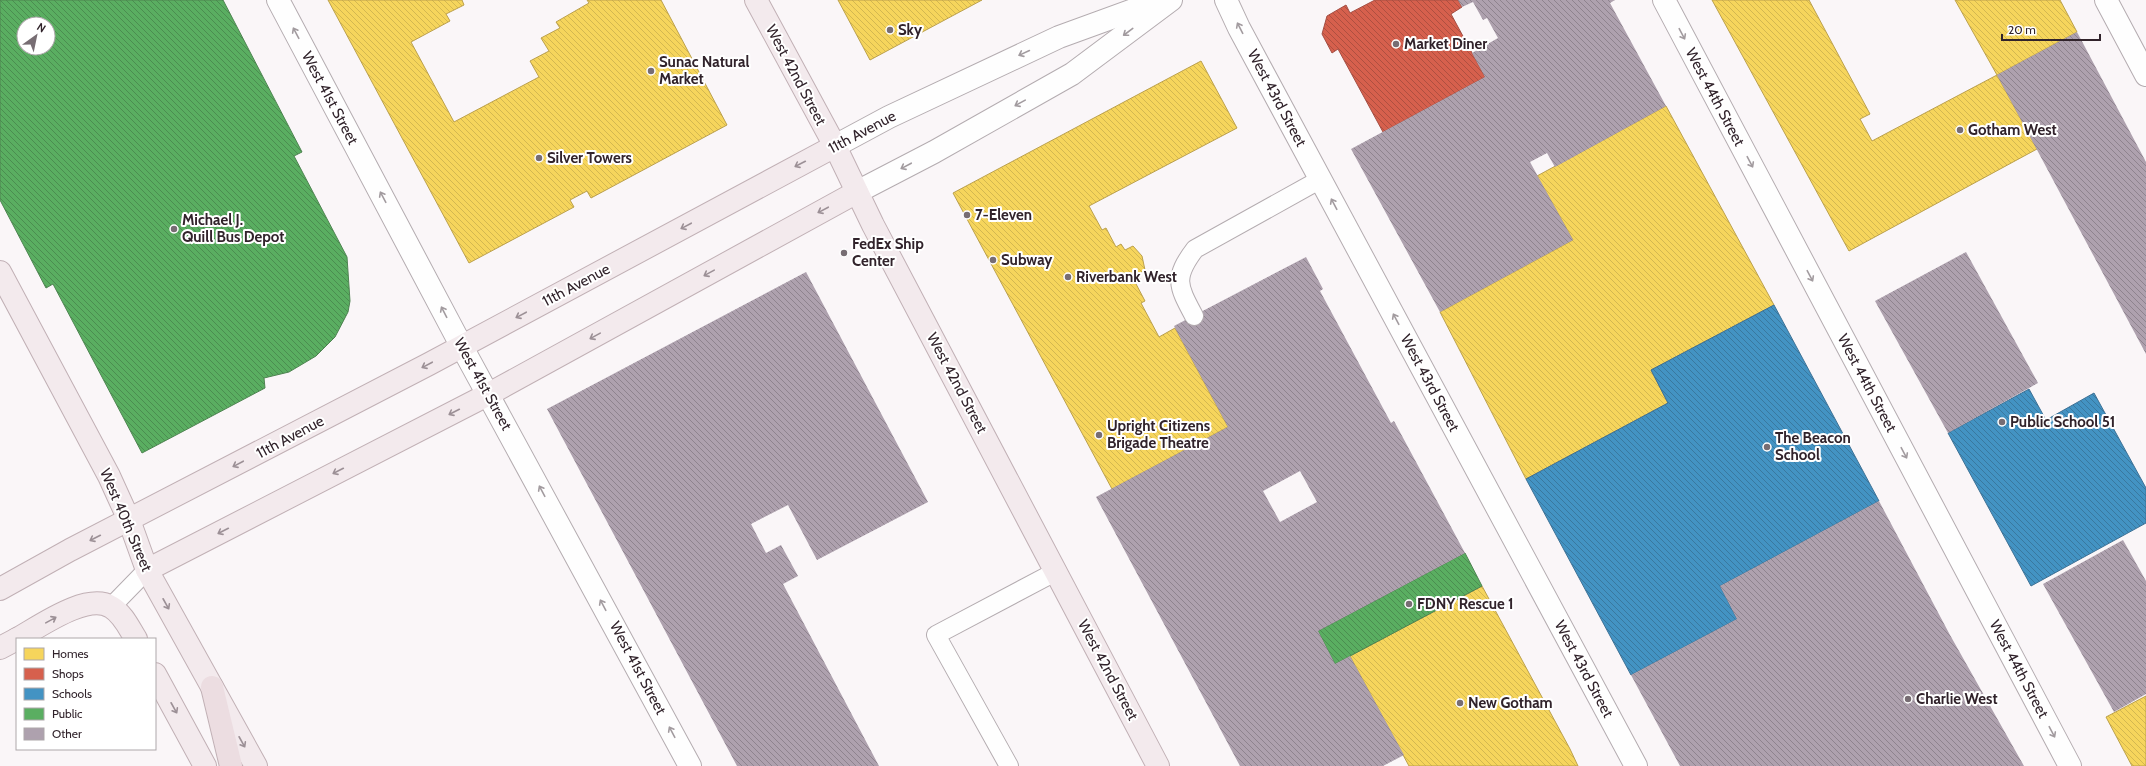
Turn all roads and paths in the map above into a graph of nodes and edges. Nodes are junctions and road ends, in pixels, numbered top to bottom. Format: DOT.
graph roads {
  1 [pos="278,0"];
  2 [pos="756,0"];
  3 [pos="1162,0"];
  4 [pos="1171,0"];
  5 [pos="1226,0"];
  6 [pos="1664,0"];
  7 [pos="2106,0"];
  8 [pos="2146,75"];
  9 [pos="835,146"];
  10 [pos="1320,179"];
  11 [pos="857,192"];
  12 [pos="0,272"];
  13 [pos="1194,316"];
  14 [pos="462,347"];
  15 [pos="489,394"];
  16 [pos="130,520"];
  17 [pos="147,570"];
  18 [pos="1056,571"];
  19 [pos="0,589"];
  20 [pos="111,607"];
  21 [pos="19,638"];
  22 [pos="135,638"];
  23 [pos="16,640"];
  24 [pos="0,648"];
  25 [pos="156,676"];
  26 [pos="212,687"];
  27 [pos="206,766"];
  28 [pos="231,766"];
  29 [pos="256,766"];
  30 [pos="690,766"];
  31 [pos="1009,766"];
  32 [pos="1158,766"];
  33 [pos="1636,766"];
  34 [pos="2070,766"];
  14 -- 1 [label="street, West 41st Street, one-way"];
  2 -- 9 [label="main road, West 42nd Street"];
  3 -- 9 [label="street, 11th Avenue, one-way"];
  4 -- 11 [label="street, one-way"];
  10 -- 5 [label="street, West 43rd Street, one-way"];
  6 -- 34 [label="street, West 44th Street, one-way"];
  7 -- 8 [label="street"];
  9 -- 11 [label="main road, West 42nd Street"];
  9 -- 14 [label="main road, 11th Avenue, one-way"];
  10 -- 13 [label="lane"];
  33 -- 10 [label="street, West 43rd Street, one-way"];
  11 -- 15 [label="main road, one-way"];
  11 -- 18 [label="main road, West 42nd Street"];
  12 -- 16 [label="main road, West 40th Street"];
  14 -- 15 [label="street, West 41st Street"];
  14 -- 16 [label="main road, 11th Avenue, one-way"];
  15 -- 17 [label="main road, one-way"];
  30 -- 15 [label="street, West 41st Street, one-way"];
  16 -- 17 [label="main road, West 40th Street"];
  16 -- 19 [label="main road, 11th Avenue, one-way"];
  17 -- 20 [label="lane"];
  17 -- 26 [label="main road, West 40th Street, one-way"];
  18 -- 31 [label="lane"];
  18 -- 32 [label="main road, West 42nd Street"];
  21 -- 20 [label="main road, one-way"];
  20 -- 22 [label="main road"];
  23 -- 24 [label="main road"];
  25 -- 27 [label="main road, one-way"];
  26 -- 28 [label="highway"];
  26 -- 29 [label="main road, West 40th Street, one-way"];
}
